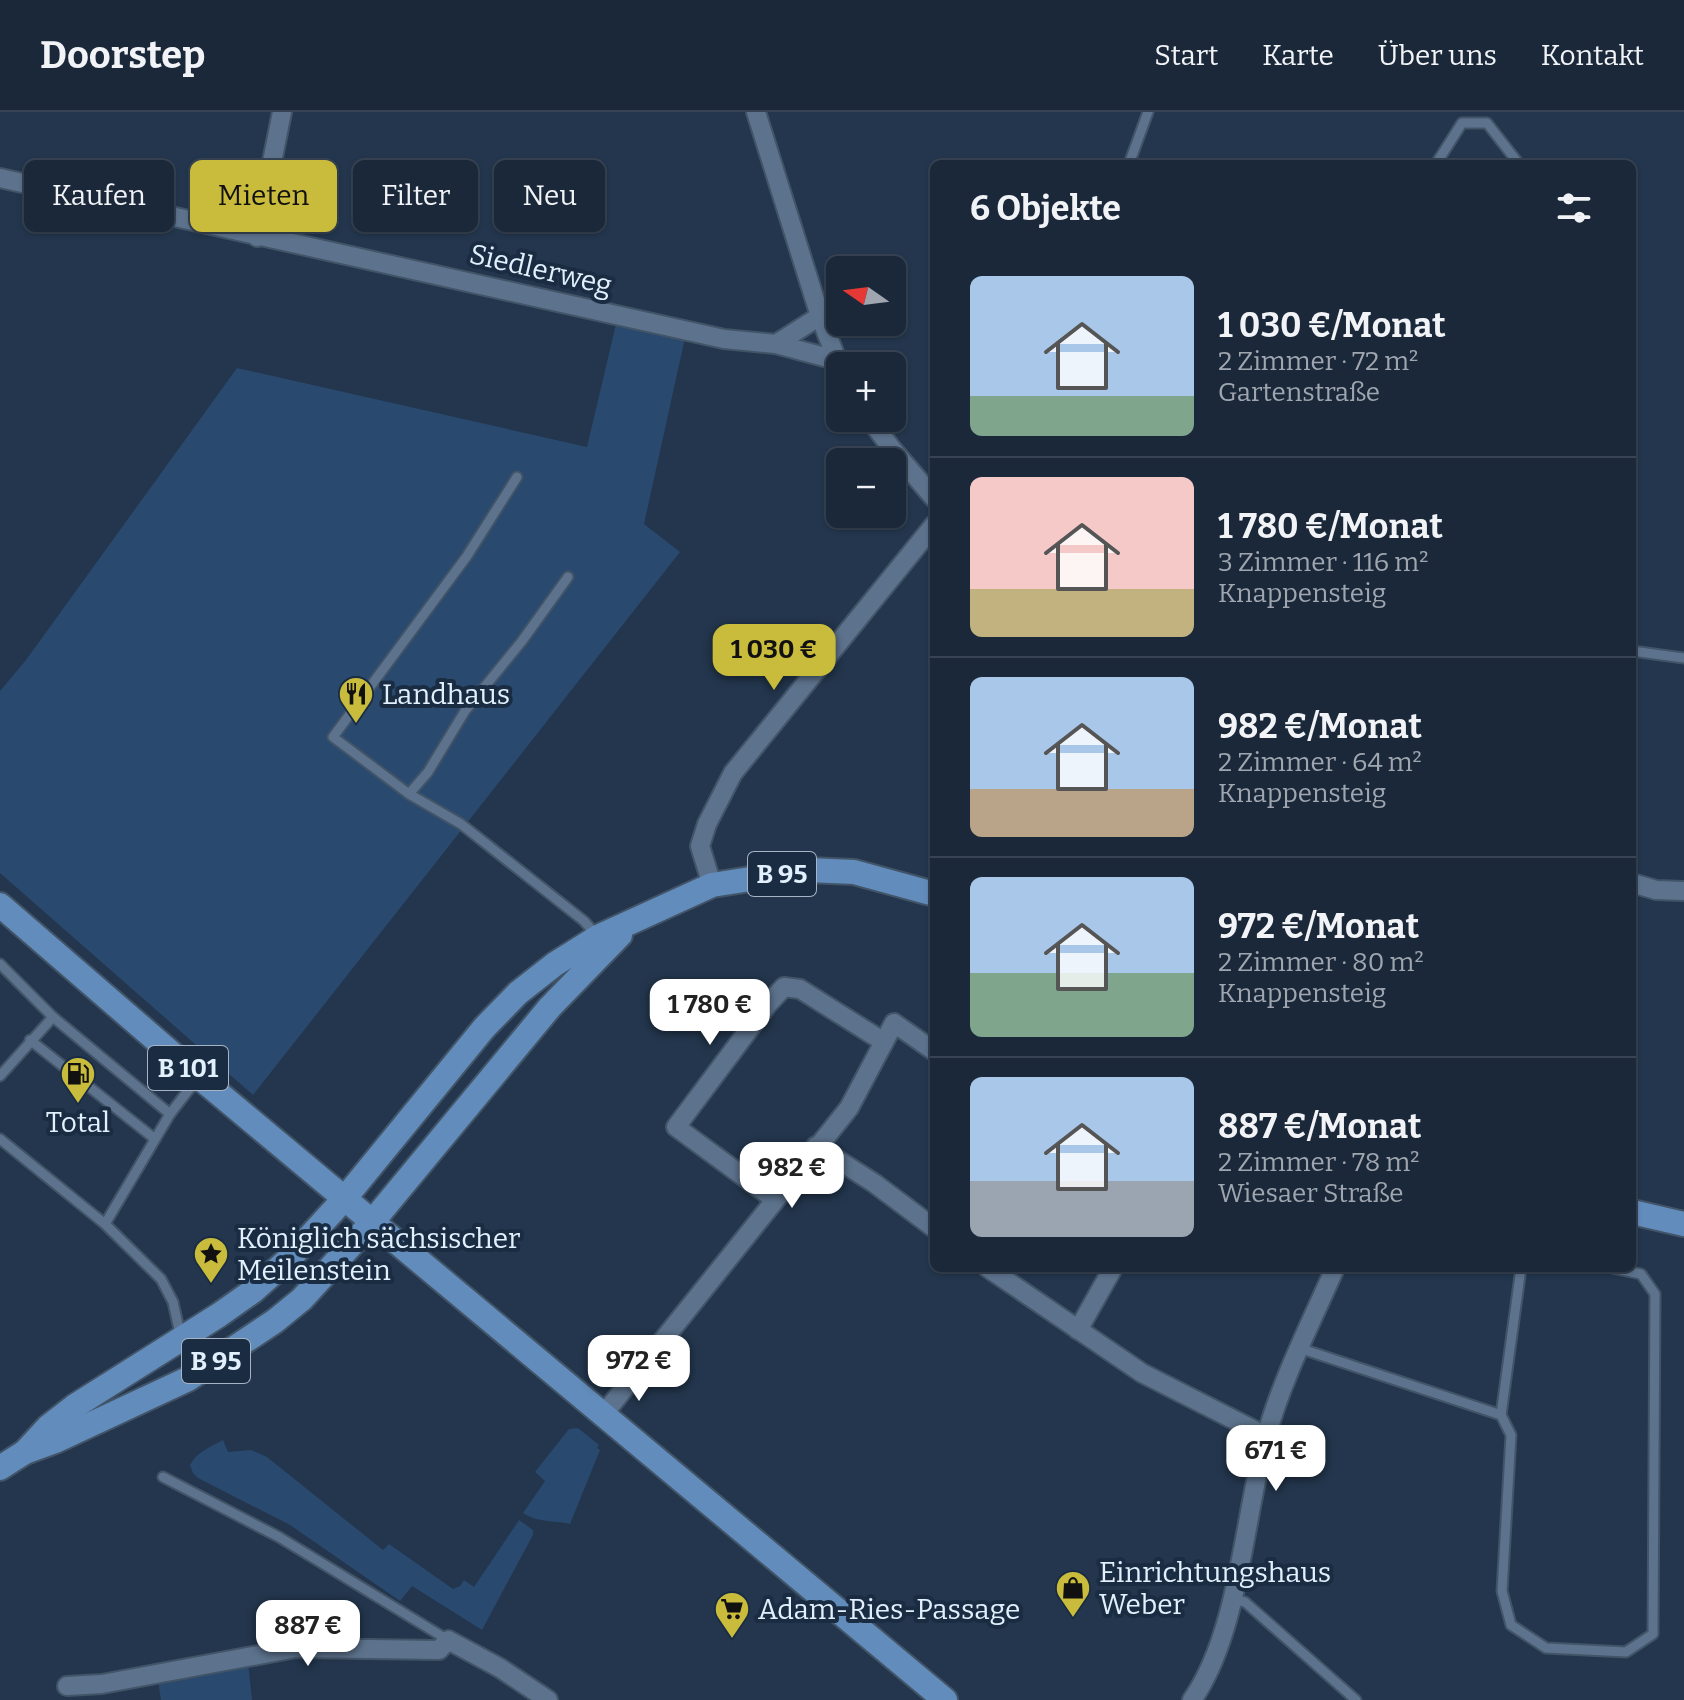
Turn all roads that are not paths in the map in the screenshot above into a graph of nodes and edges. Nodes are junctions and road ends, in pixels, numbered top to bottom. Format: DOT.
graph roads {
  1 [pos="282,112"];
  2 [pos="756,112"];
  3 [pos="1148,112"];
  4 [pos="1474,112"];
  5 [pos="1487,123"];
  6 [pos="1130,160"];
  7 [pos="1439,160"];
  8 [pos="1516,160"];
  9 [pos="0,178"];
  10 [pos="257,237"];
  11 [pos="820,316"];
  12 [pos="776,344"];
  13 [pos="834,352"];
  14 [pos="826,360"];
  15 [pos="879,432"];
  16 [pos="517,477"];
  17 [pos="930,493"];
  18 [pos="930,530"];
  19 [pos="568,577"];
  20 [pos="1636,652"];
  21 [pos="1684,658"];
  22 [pos="409,794"];
  23 [pos="1636,884"];
  24 [pos="712,885"];
  25 [pos="1684,891"];
  26 [pos="930,893"];
  27 [pos="0,905"];
  28 [pos="636,920"];
  29 [pos="598,937"];
  30 [pos="0,964"];
  31 [pos="53,1017"];
  32 [pos="30,1040"];
  33 [pos="884,1042"];
  34 [pos="930,1048"];
  35 [pos="0,1076"];
  36 [pos="199,1077"];
  37 [pos="170,1114"];
  38 [pos="0,1139"];
  39 [pos="155,1139"];
  40 [pos="816,1146"];
  41 [pos="345,1198"];
  42 [pos="774,1199"];
  43 [pos="1636,1213"];
  44 [pos="373,1221"];
  45 [pos="105,1224"];
  46 [pos="1684,1224"];
  47 [pos="930,1225"];
  48 [pos="994,1272"];
  49 [pos="1111,1272"];
  50 [pos="1333,1272"];
  51 [pos="1520,1272"];
  52 [pos="1631,1272"];
  53 [pos="1078,1330"];
  54 [pos="181,1340"];
  55 [pos="1299,1348"];
  56 [pos="603,1415"];
  57 [pos="1501,1415"];
  58 [pos="1266,1436"];
  59 [pos="25,1452"];
  60 [pos="0,1468"];
  61 [pos="163,1477"];
  62 [pos="1231,1599"];
  63 [pos="448,1640"];
  64 [pos="67,1686"];
  65 [pos="548,1700"];
  66 [pos="945,1700"];
  67 [pos="1192,1700"];
  68 [pos="1356,1700"];
  1 -- 10 [label="street"];
  2 -- 11 [label="street"];
  3 -- 6 [label="lane"];
  4 -- 5 [label="lane"];
  5 -- 7 [label="lane"];
  5 -- 8 [label="lane"];
  9 -- 10 [label="street, Siedlerweg"];
  10 -- 12 [label="street, Siedlerweg"];
  11 -- 12 [label="street"];
  11 -- 13 [label="street"];
  12 -- 14 [label="street, Siedlerweg"];
  15 -- 17 [label="street"];
  16 -- 22 [label="lane"];
  18 -- 24 [label="street"];
  19 -- 22 [label="lane"];
  20 -- 21 [label="lane"];
  22 -- 29 [label="lane"];
  23 -- 25 [label="street"];
  24 -- 26 [label="main road, B 95"];
  24 -- 28 [label="main road, B 95"];
  27 -- 36 [label="main road, B 101"];
  28 -- 29 [label="main road, B 95"];
  28 -- 44 [label="main road, B 95"];
  29 -- 41 [label="main road, B 95"];
  30 -- 31 [label="lane"];
  31 -- 32 [label="lane"];
  31 -- 37 [label="lane"];
  32 -- 35 [label="lane"];
  32 -- 39 [label="lane"];
  33 -- 34 [label="street"];
  33 -- 40 [label="street"];
  33 -- 42 [label="street"];
  36 -- 37 [label="lane"];
  36 -- 41 [label="main road, B 101"];
  37 -- 39 [label="lane"];
  38 -- 45 [label="lane"];
  39 -- 45 [label="lane"];
  40 -- 42 [label="street"];
  40 -- 47 [label="street"];
  41 -- 44 [label="main road, B 101"];
  41 -- 54 [label="main road, B 95"];
  42 -- 56 [label="street"];
  43 -- 46 [label="main road"];
  44 -- 56 [label="main road, B 101"];
  44 -- 59 [label="main road, B 95"];
  45 -- 54 [label="lane"];
  48 -- 53 [label="street"];
  49 -- 53 [label="street"];
  50 -- 55 [label="street"];
  51 -- 57 [label="lane"];
  52 -- 57 [label="lane"];
  53 -- 58 [label="street"];
  54 -- 59 [label="main road, B 95"];
  55 -- 57 [label="lane"];
  55 -- 58 [label="street"];
  56 -- 66 [label="main road, B 101"];
  58 -- 62 [label="street"];
  59 -- 60 [label="main road, B 95"];
  61 -- 63 [label="lane"];
  62 -- 67 [label="street"];
  62 -- 68 [label="lane"];
  63 -- 64 [label="street"];
  63 -- 65 [label="street"];
}
